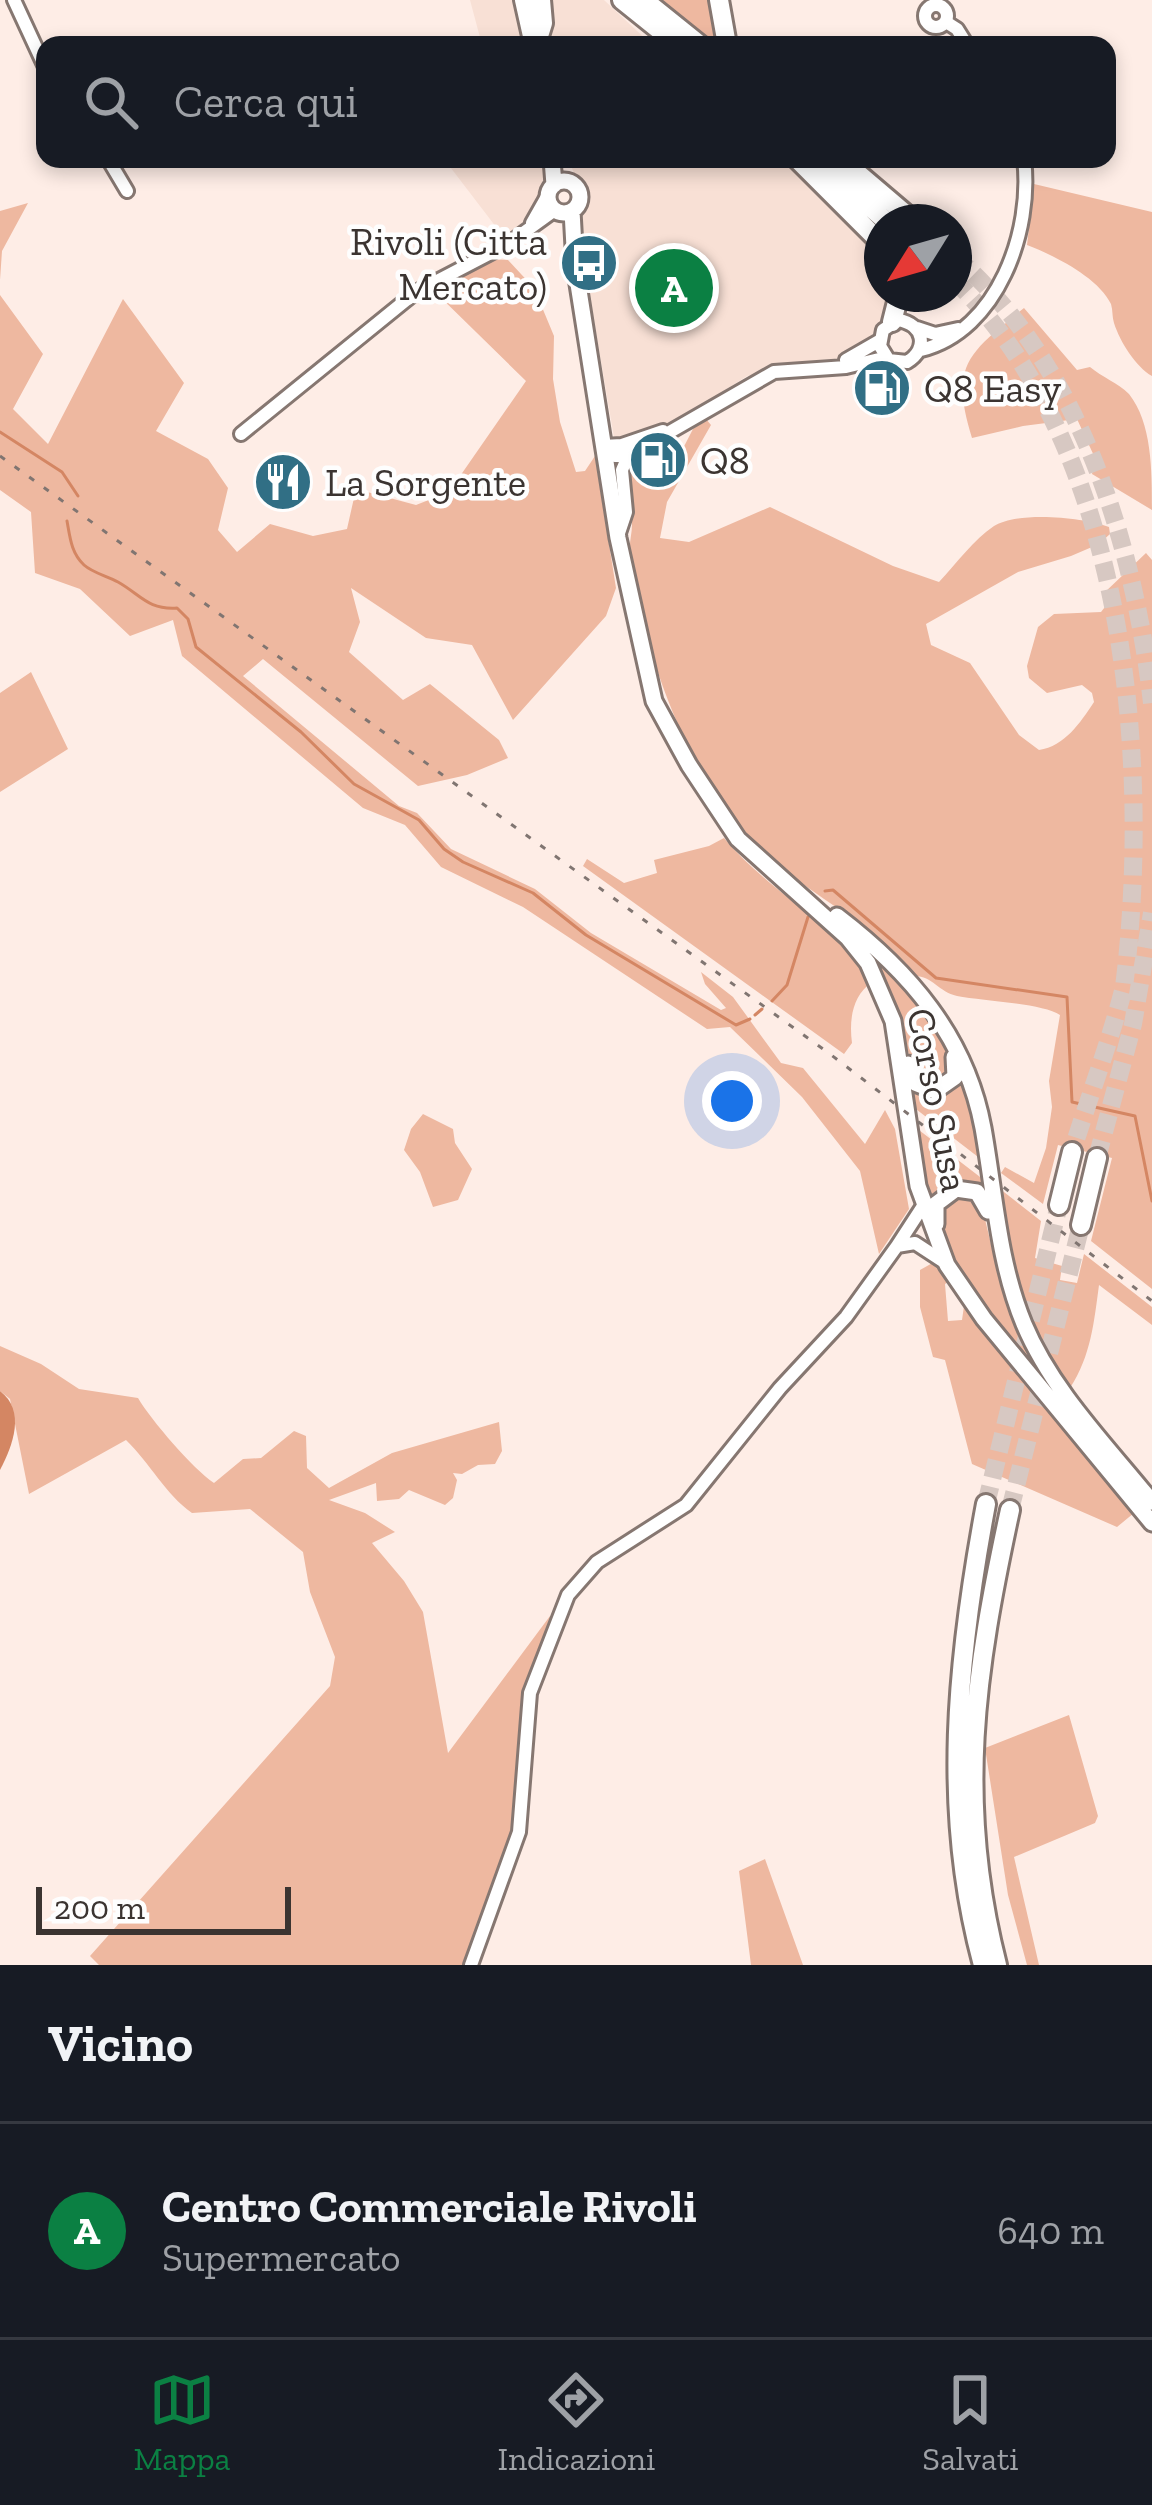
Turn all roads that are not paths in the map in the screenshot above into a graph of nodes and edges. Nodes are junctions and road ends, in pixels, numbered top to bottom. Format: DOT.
graph roads {
  1 [pos="14,0"];
  2 [pos="528,0"];
  3 [pos="541,0"];
  4 [pos="622,0"];
  5 [pos="644,0"];
  6 [pos="719,0"];
  7 [pos="922,5"];
  8 [pos="946,10"];
  9 [pos="536,36"];
  10 [pos="539,36"];
  11 [pos="667,36"];
  12 [pos="689,36"];
  13 [pos="725,36"];
  14 [pos="961,36"];
  15 [pos="36,48"];
  16 [pos="113,168"];
  17 [pos="557,168"];
  18 [pos="806,168"];
  19 [pos="826,168"];
  20 [pos="852,168"];
  21 [pos="1024,168"];
  22 [pos="127,191"];
  23 [pos="560,199"];
  24 [pos="867,204"];
  25 [pos="894,204"];
  26 [pos="864,226"];
  27 [pos="894,312"];
  28 [pos="892,322"];
  29 [pos="916,328"];
  30 [pos="959,328"];
  31 [pos="879,340"];
  32 [pos="921,350"];
  33 [pos="888,359"];
  34 [pos="834,365"];
  35 [pos="676,429"];
  36 [pos="241,434"];
  37 [pos="603,446"];
  38 [pos="628,456"];
  39 [pos="618,538"];
  40 [pos="774,874"];
  41 [pos="930,1004"];
  42 [pos="888,1005"];
  43 [pos="1072,1152"];
  44 [pos="1097,1158"];
  45 [pos="1059,1205"];
  46 [pos="923,1206"];
  47 [pos="1081,1225"];
  48 [pos="897,1246"];
  49 [pos="947,1265"];
  50 [pos="1006,1270"];
  51 [pos="1152,1502"];
  52 [pos="986,1504"];
  53 [pos="1010,1510"];
  54 [pos="1152,1523"];
  55 [pos="471,1965"];
  56 [pos="983,1965"];
  57 [pos="997,1965"];
  1 -- 15 [label="street"];
  2 -- 9 [label="highway"];
  3 -- 10 [label="highway"];
  4 -- 11 [label="highway"];
  5 -- 12 [label="highway"];
  6 -- 13 [label="highway"];
  7 -- 8 [label="street"];
  8 -- 14 [label="street"];
  16 -- 22 [label="street"];
  17 -- 23 [label="main road, Corso Susa"];
  18 -- 26 [label="highway"];
  19 -- 24 [label="highway"];
  20 -- 25 [label="highway"];
  21 -- 30 [label="street"];
  23 -- 36 [label="street"];
  23 -- 37 [label="main road, Corso Susa"];
  27 -- 28 [label="highway"];
  28 -- 29 [label="street"];
  28 -- 31 [label="street"];
  29 -- 30 [label="street"];
  29 -- 32 [label="street"];
  30 -- 32 [label="street"];
  31 -- 33 [label="street"];
  31 -- 34 [label="street"];
  32 -- 33 [label="street"];
  33 -- 34 [label="street"];
  34 -- 35 [label="street"];
  35 -- 37 [label="street"];
  35 -- 38 [label="street"];
  37 -- 38 [label="street"];
  37 -- 39 [label="main road, Corso Susa"];
  38 -- 39 [label="street"];
  39 -- 40 [label="main road, Corso Susa"];
  40 -- 41 [label="main road, Corso Susa"];
  40 -- 42 [label="main road, Corso Susa"];
  41 -- 42 [label="main road"];
  41 -- 50 [label="main road, Corso Susa"];
  42 -- 46 [label="main road, Corso Susa"];
  43 -- 45 [label="highway"];
  44 -- 47 [label="highway"];
  46 -- 48 [label="street"];
  46 -- 49 [label="main road, Corso Susa"];
  48 -- 49 [label="street"];
  48 -- 55 [label="street"];
  49 -- 50 [label="main road"];
  49 -- 54 [label="main road, Corso Susa"];
  50 -- 51 [label="main road, Corso Susa"];
  52 -- 56 [label="highway"];
  53 -- 57 [label="highway"];
}
